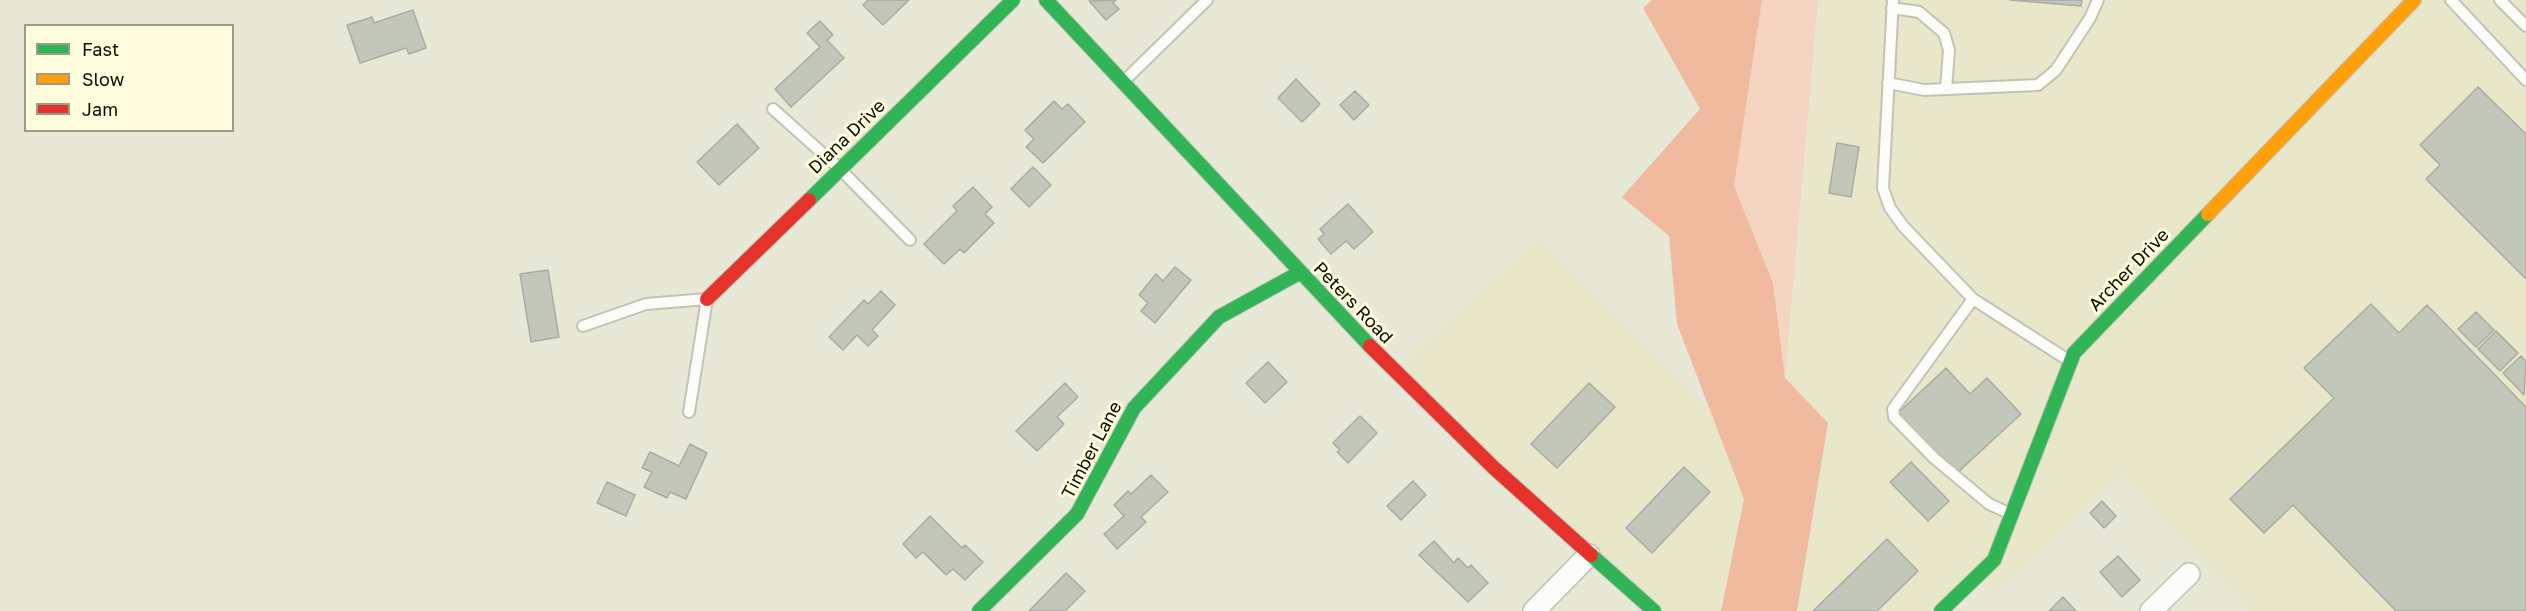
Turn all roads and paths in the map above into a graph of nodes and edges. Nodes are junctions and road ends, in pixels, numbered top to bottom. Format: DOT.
graph roads {
  1 [pos="1013,0"];
  2 [pos="1046,0"];
  3 [pos="1207,0"];
  4 [pos="2098,0"];
  5 [pos="2414,0"];
  6 [pos="2451,0"];
  7 [pos="2501,1"];
  8 [pos="1893,4"];
  9 [pos="2526,26"];
  10 [pos="2526,80"];
  11 [pos="1122,83"];
  12 [pos="1888,83"];
  13 [pos="1946,89"];
  14 [pos="773,109"];
  15 [pos="840,169"];
  16 [pos="910,240"];
  17 [pos="1299,273"];
  18 [pos="707,299"];
  19 [pos="1973,299"];
  20 [pos="583,326"];
  21 [pos="2071,361"];
  22 [pos="689,412"];
  23 [pos="2012,514"];
  24 [pos="1589,555"];
  25 [pos="2189,574"];
  26 [pos="979,611"];
  27 [pos="1534,611"];
  28 [pos="1654,611"];
  29 [pos="1941,611"];
  30 [pos="2151,611"];
  1 -- 15 [label="street, Diana Drive"];
  2 -- 11 [label="street, Peters Road"];
  3 -- 11 [label="lane"];
  4 -- 13 [label="lane"];
  5 -- 21 [label="street, Archer Drive"];
  6 -- 10 [label="lane"];
  7 -- 9 [label="lane"];
  8 -- 12 [label="lane"];
  8 -- 13 [label="lane"];
  11 -- 17 [label="street, Peters Road"];
  12 -- 13 [label="lane"];
  12 -- 19 [label="lane"];
  14 -- 15 [label="lane"];
  15 -- 16 [label="lane"];
  15 -- 18 [label="street, Diana Drive"];
  17 -- 24 [label="street, Peters Road"];
  17 -- 26 [label="street, Timber Lane"];
  18 -- 20 [label="lane"];
  18 -- 22 [label="lane"];
  19 -- 21 [label="lane"];
  19 -- 23 [label="lane"];
  21 -- 23 [label="street, Archer Drive"];
  23 -- 29 [label="street, Archer Drive"];
  24 -- 27 [label="street"];
  24 -- 28 [label="street, Peters Road"];
  25 -- 30 [label="street"];
}
